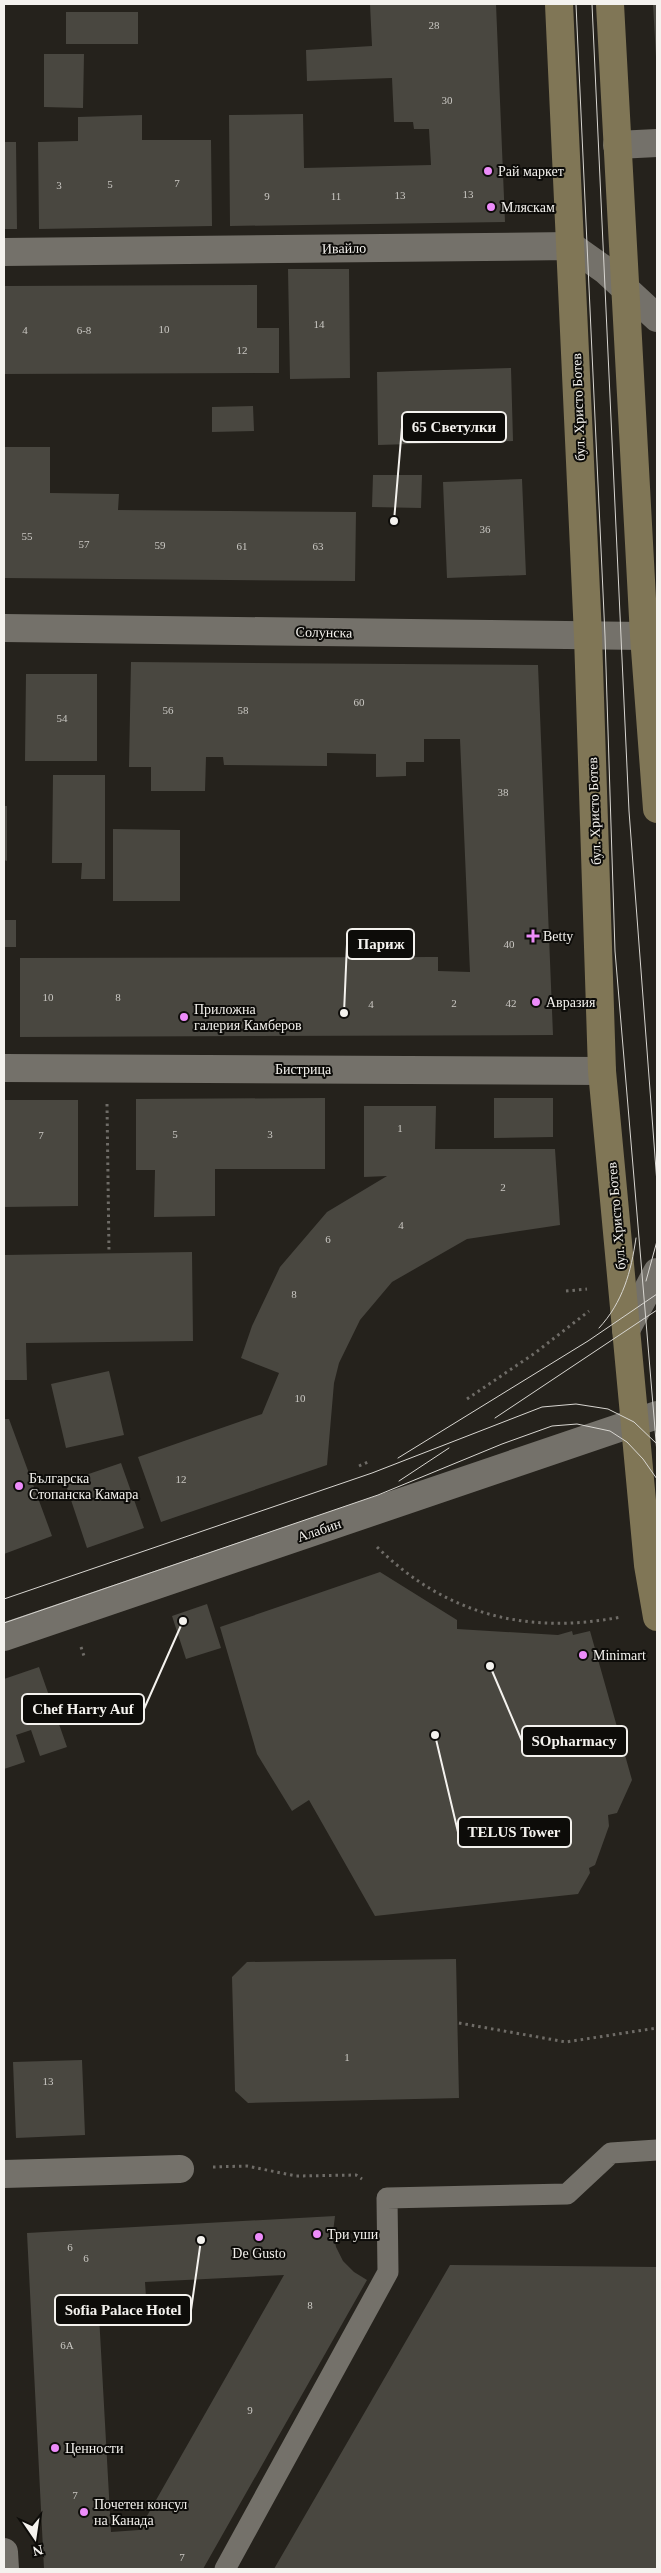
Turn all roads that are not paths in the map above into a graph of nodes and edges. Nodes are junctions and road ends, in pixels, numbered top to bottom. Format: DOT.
graph roads {
  1 [pos="559,4"];
  2 [pos="610,4"];
  3 [pos="657,144"];
  4 [pos="617,145"];
  5 [pos="571,246"];
  6 [pos="4,252"];
  7 [pos="626,288"];
  8 [pos="657,318"];
  9 [pos="4,628"];
  10 [pos="588,636"];
  11 [pos="644,636"];
  12 [pos="657,809"];
  13 [pos="4,1068"];
  14 [pos="602,1070"];
  15 [pos="657,1272"];
  16 [pos="626,1330"];
  17 [pos="646,1418"];
  18 [pos="657,1617"];
  19 [pos="4,1637"];
  20 [pos="657,2150"];
  21 [pos="180,2169"];
  22 [pos="4,2174"];
  23 [pos="4,2552"];
  24 [pos="5,2569"];
  25 [pos="225,2569"];
  1 -- 5 [label="main road, бул. Христо Ботев"];
  2 -- 4 [label="main road"];
  3 -- 4 [label="street"];
  4 -- 7 [label="main road"];
  5 -- 6 [label="street, Ивайло"];
  5 -- 7 [label="street"];
  5 -- 10 [label="main road, бул. Христо Ботев"];
  7 -- 8 [label="street"];
  7 -- 11 [label="main road"];
  9 -- 10 [label="street, Солунска"];
  10 -- 11 [label="street, Солунска"];
  10 -- 14 [label="main road, бул. Христо Ботев"];
  11 -- 12 [label="main road"];
  13 -- 14 [label="street, Бистрица"];
  14 -- 16 [label="main road, бул. Христо Ботев"];
  15 -- 16 [label="street"];
  16 -- 17 [label="main road, бул. Христо Ботев"];
  17 -- 18 [label="main road, бул. Христо Ботев"];
  17 -- 19 [label="street, Алабин"];
  20 -- 25 [label="lane"];
  21 -- 22 [label="street"];
  23 -- 24 [label="street"];
}
